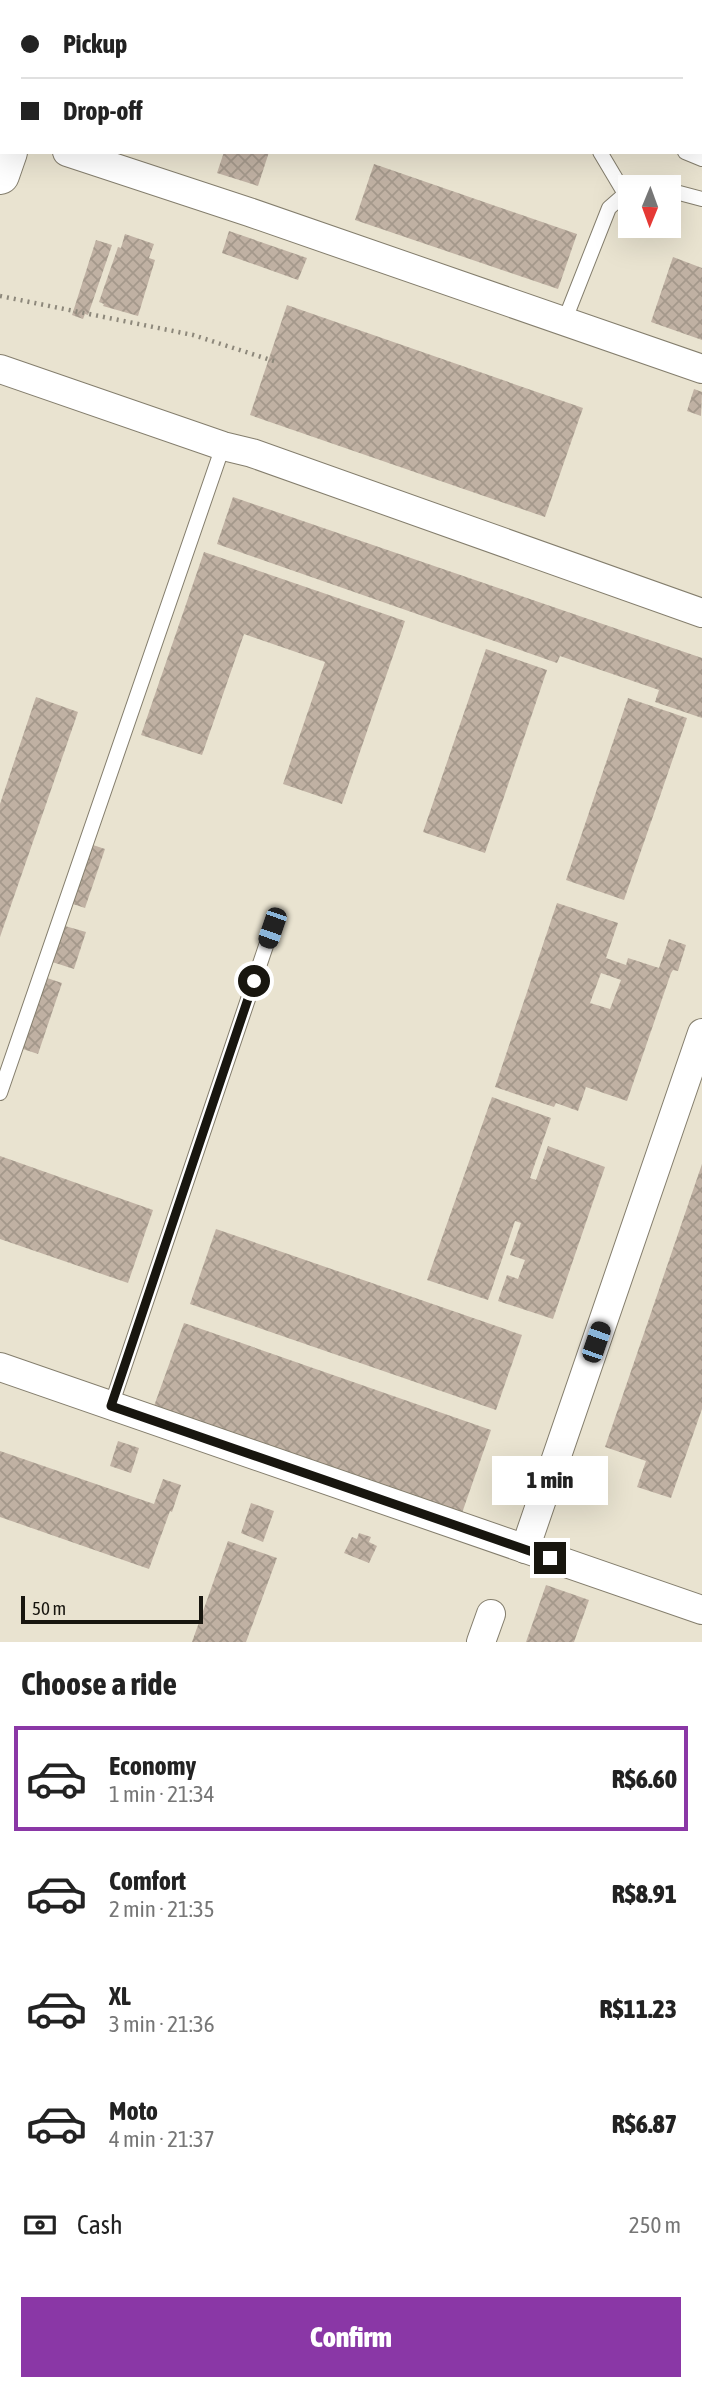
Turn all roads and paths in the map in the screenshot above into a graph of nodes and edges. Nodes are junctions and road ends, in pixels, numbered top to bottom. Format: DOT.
graph roads {
  1 [pos="7,154"];
  2 [pos="73,154"];
  3 [pos="601,154"];
  4 [pos="0,175"];
  5 [pos="618,179"];
  6 [pos="681,193"];
  7 [pos="702,199"];
  8 [pos="618,200"];
  9 [pos="0,296"];
  10 [pos="565,322"];
  11 [pos="278,362"];
  12 [pos="0,369"];
  13 [pos="702,369"];
  14 [pos="223,446"];
  15 [pos="702,613"];
  16 [pos="272,928"];
  17 [pos="702,1033"];
  18 [pos="0,1093"];
  19 [pos="0,1367"];
  20 [pos="111,1406"];
  21 [pos="525,1549"];
  22 [pos="702,1610"];
  23 [pos="491,1614"];
  24 [pos="481,1642"];
  1 -- 4 [label="main road"];
  2 -- 10 [label="street"];
  3 -- 5 [label="lane"];
  6 -- 7 [label="lane"];
  8 -- 10 [label="lane"];
  9 -- 11 [label="path"];
  10 -- 13 [label="street"];
  12 -- 14 [label="street"];
  14 -- 15 [label="street"];
  14 -- 18 [label="lane"];
  16 -- 20 [label="lane"];
  17 -- 21 [label="street"];
  19 -- 20 [label="street"];
  20 -- 21 [label="street"];
  21 -- 22 [label="street"];
  23 -- 24 [label="street"];
}
